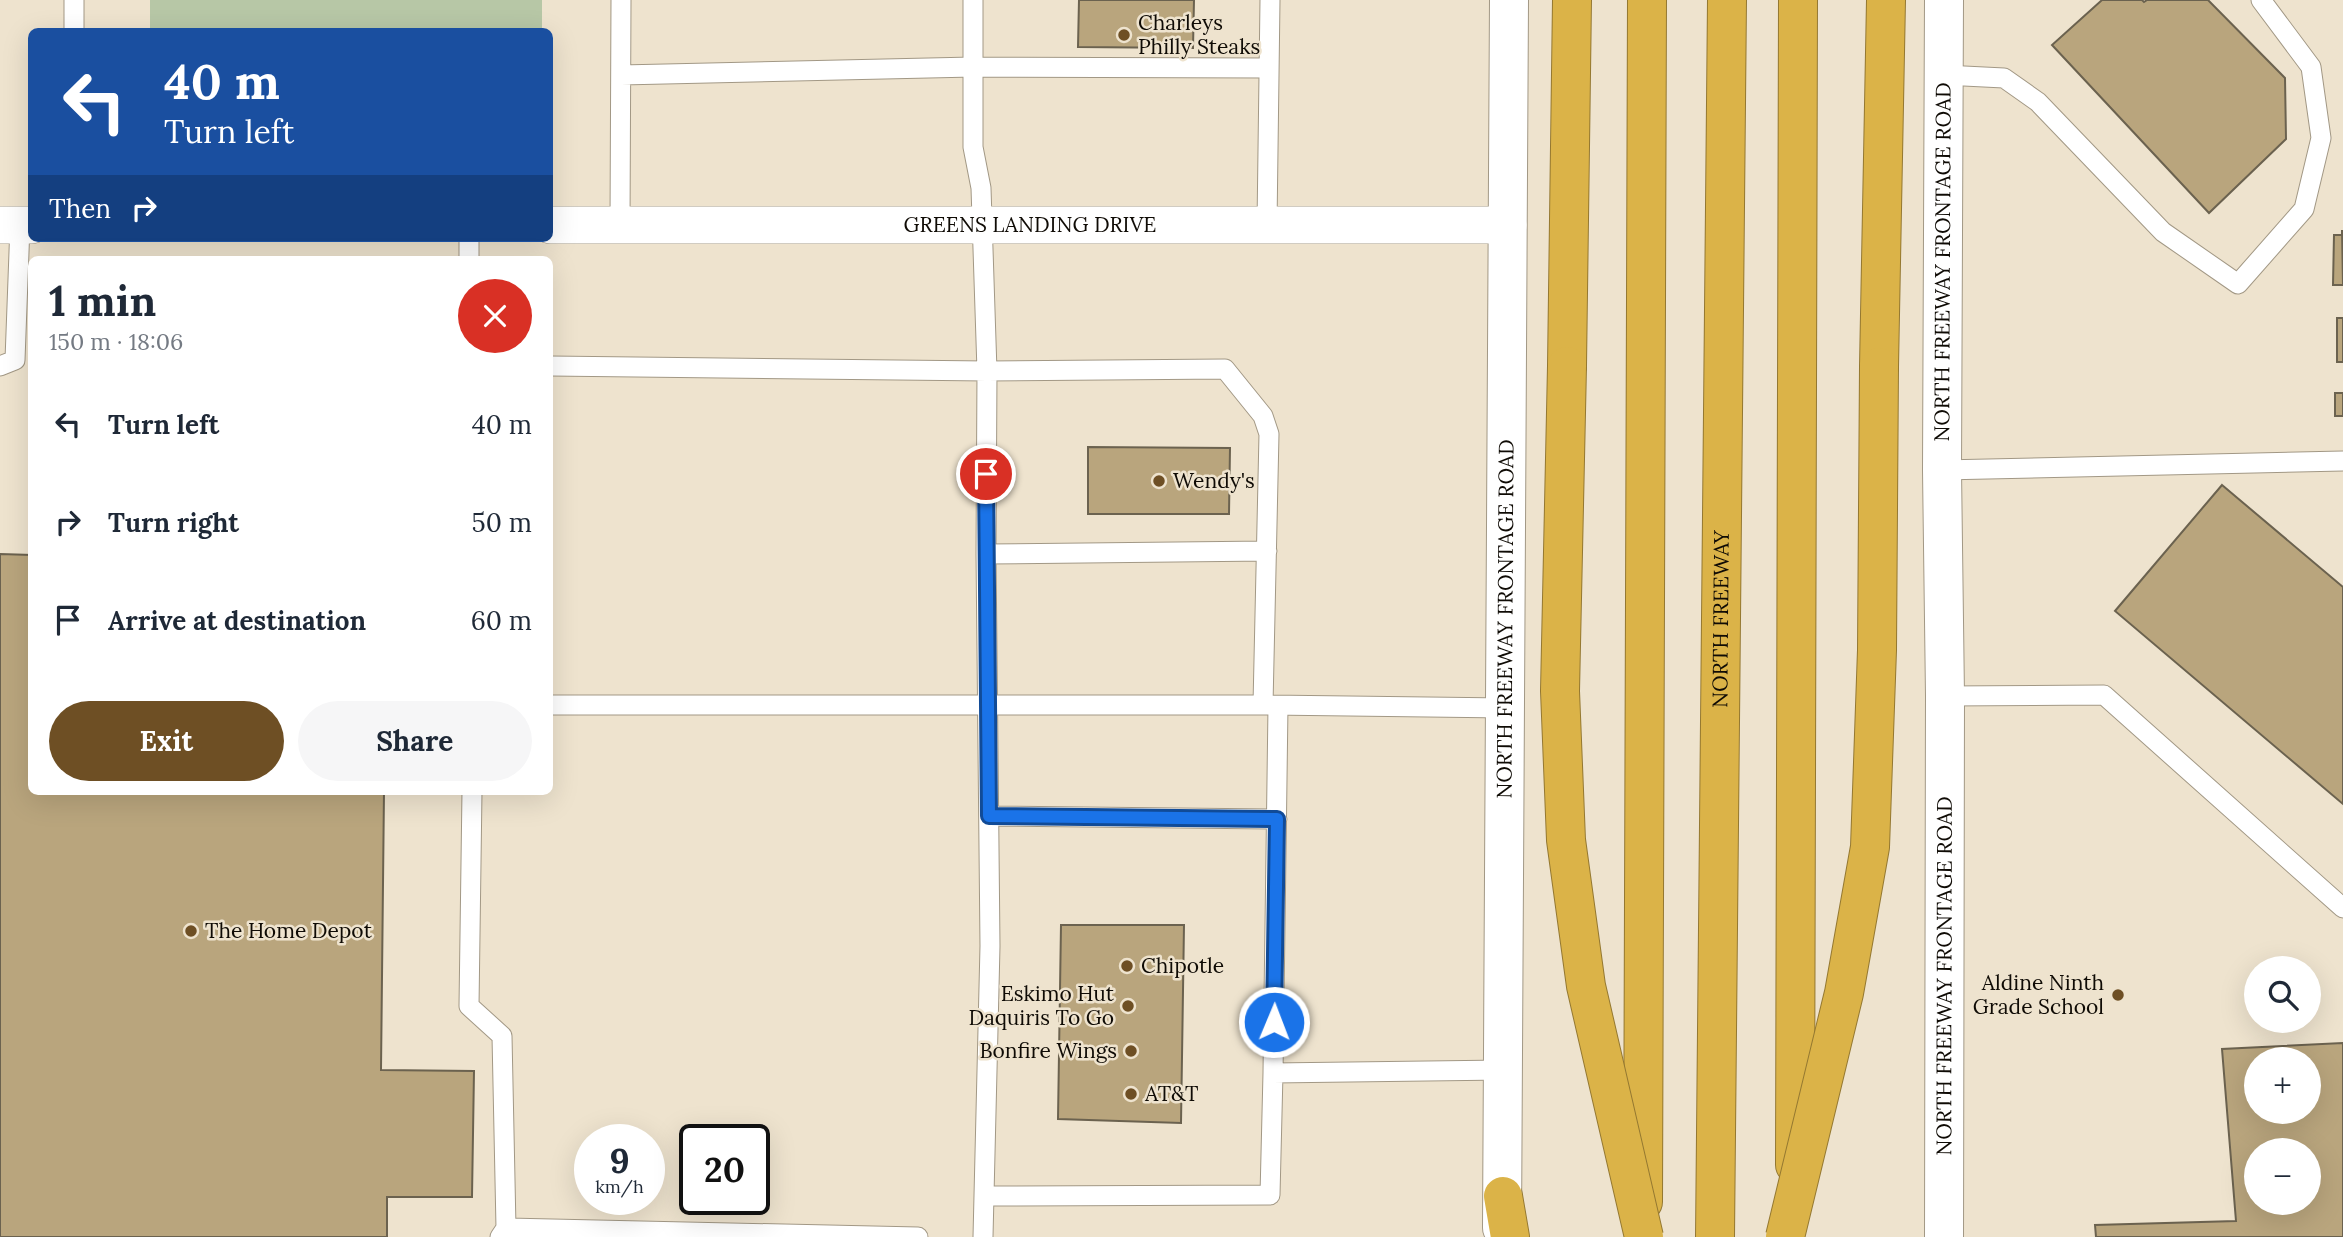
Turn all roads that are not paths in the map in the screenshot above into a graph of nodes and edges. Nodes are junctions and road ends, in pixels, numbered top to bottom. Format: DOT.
graph roads {
  1 [pos="74,0"];
  2 [pos="621,0"];
  3 [pos="973,0"];
  4 [pos="1270,0"];
  5 [pos="1509,0"];
  6 [pos="1572,0"];
  7 [pos="1647,0"];
  8 [pos="1727,0"];
  9 [pos="1798,0"];
  10 [pos="1886,0"];
  11 [pos="1944,0"];
  12 [pos="2261,0"];
  13 [pos="74,28"];
  14 [pos="973,67"];
  15 [pos="1269,68"];
  16 [pos="621,75"];
  17 [pos="1944,75"];
  18 [pos="17,225"];
  19 [pos="553,225"];
  20 [pos="620,225"];
  21 [pos="982,225"];
  22 [pos="1267,225"];
  23 [pos="1508,225"];
  24 [pos="0,366"];
  25 [pos="553,366"];
  26 [pos="988,371"];
  27 [pos="2343,461"];
  28 [pos="1942,470"];
  29 [pos="1267,551"];
  30 [pos="986,554"];
  31 [pos="1945,696"];
  32 [pos="553,705"];
  33 [pos="987,706"];
  34 [pos="1271,706"];
  35 [pos="1506,708"];
  36 [pos="472,795"];
  37 [pos="989,816"];
  38 [pos="1277,819"];
  39 [pos="2343,908"];
  40 [pos="1504,1070"];
  41 [pos="1273,1073"];
  42 [pos="984,1196"];
  43 [pos="1503,1196"];
  44 [pos="503,1232"];
  45 [pos="918,1237"];
  46 [pos="983,1237"];
  47 [pos="1502,1237"];
  48 [pos="1510,1237"];
  49 [pos="1644,1237"];
  50 [pos="1715,1237"];
  51 [pos="1784,1237"];
  52 [pos="1794,1237"];
  53 [pos="1944,1237"];
  1 -- 13 [label="lane"];
  2 -- 16 [label="lane"];
  3 -- 14 [label="lane"];
  4 -- 15 [label="lane"];
  5 -- 23 [label="main road, NORTH FREEWAY FRONTAGE ROAD"];
  6 -- 49 [label="highway, bridge"];
  7 -- 49 [label="highway"];
  8 -- 50 [label="highway, NORTH FREEWAY"];
  9 -- 52 [label="highway"];
  10 -- 51 [label="highway, bridge"];
  11 -- 17 [label="main road, NORTH FREEWAY FRONTAGE ROAD"];
  12 -- 17 [label="lane"];
  14 -- 15 [label="lane"];
  14 -- 16 [label="lane"];
  14 -- 21 [label="lane"];
  15 -- 22 [label="lane"];
  16 -- 20 [label="lane"];
  17 -- 28 [label="main road, NORTH FREEWAY FRONTAGE ROAD"];
  18 -- 24 [label="lane"];
  19 -- 20 [label="street, GREENS LANDING DRIVE"];
  20 -- 21 [label="street, GREENS LANDING DRIVE"];
  21 -- 22 [label="street, GREENS LANDING DRIVE"];
  21 -- 26 [label="lane"];
  22 -- 23 [label="street, GREENS LANDING DRIVE"];
  23 -- 35 [label="main road, NORTH FREEWAY FRONTAGE ROAD"];
  25 -- 26 [label="lane"];
  26 -- 29 [label="lane"];
  26 -- 30 [label="lane"];
  27 -- 28 [label="lane"];
  28 -- 31 [label="main road, NORTH FREEWAY FRONTAGE ROAD"];
  29 -- 30 [label="lane"];
  29 -- 34 [label="lane"];
  30 -- 33 [label="lane"];
  31 -- 39 [label="lane"];
  31 -- 53 [label="main road, NORTH FREEWAY FRONTAGE ROAD"];
  32 -- 33 [label="lane"];
  33 -- 34 [label="lane"];
  33 -- 37 [label="lane"];
  34 -- 35 [label="lane"];
  34 -- 38 [label="lane"];
  35 -- 40 [label="main road, NORTH FREEWAY FRONTAGE ROAD"];
  36 -- 44 [label="lane"];
  37 -- 38 [label="lane"];
  37 -- 42 [label="lane"];
  38 -- 41 [label="lane"];
  40 -- 41 [label="lane"];
  40 -- 43 [label="main road, NORTH FREEWAY FRONTAGE ROAD"];
  41 -- 42 [label="lane"];
  42 -- 46 [label="lane"];
  43 -- 47 [label="main road, NORTH FREEWAY FRONTAGE ROAD"];
  43 -- 48 [label="highway"];
  44 -- 45 [label="lane"];
}
